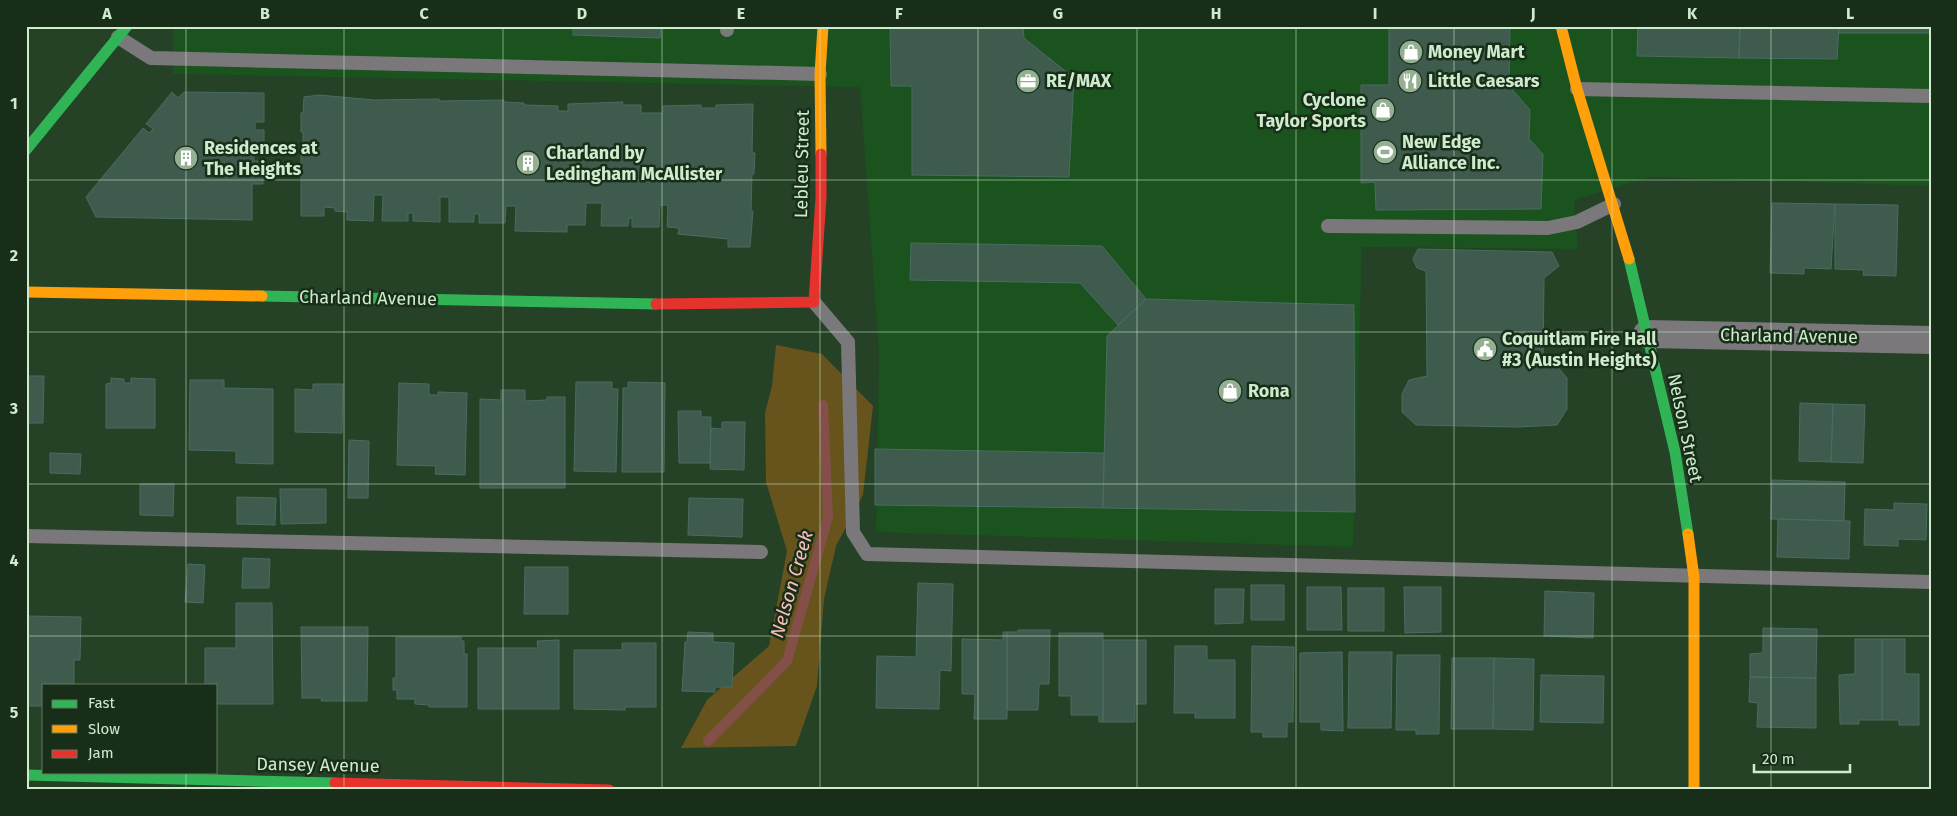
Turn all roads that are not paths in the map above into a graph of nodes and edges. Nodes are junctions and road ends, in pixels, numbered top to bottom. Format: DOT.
graph roads {
  1 [pos="823,26"];
  2 [pos="1561,26"];
  3 [pos="122,32"];
  4 [pos="820,74"];
  5 [pos="1577,88"];
  6 [pos="1931,96"];
  7 [pos="26,150"];
  8 [pos="1614,204"];
  9 [pos="1328,226"];
  10 [pos="26,292"];
  11 [pos="814,302"];
  12 [pos="1646,334"];
  13 [pos="1931,340"];
  14 [pos="26,536"];
  15 [pos="761,552"];
  16 [pos="1694,577"];
  17 [pos="1931,582"];
  18 [pos="26,775"];
  19 [pos="609,790"];
  20 [pos="1694,790"];
  1 -- 4 [label="street, Lebleu Street"];
  2 -- 5 [label="street, Nelson Street"];
  3 -- 4 [label="lane"];
  3 -- 7 [label="street"];
  4 -- 11 [label="street, Lebleu Street"];
  5 -- 6 [label="lane"];
  5 -- 8 [label="street, Nelson Street"];
  8 -- 9 [label="lane"];
  8 -- 12 [label="street, Nelson Street"];
  10 -- 11 [label="street, Charland Avenue"];
  11 -- 16 [label="lane"];
  12 -- 13 [label="street, Charland Avenue"];
  12 -- 16 [label="street, Nelson Street"];
  14 -- 15 [label="lane"];
  16 -- 17 [label="lane"];
  16 -- 20 [label="street, Nelson Street"];
  18 -- 19 [label="street, Dansey Avenue"];
}
